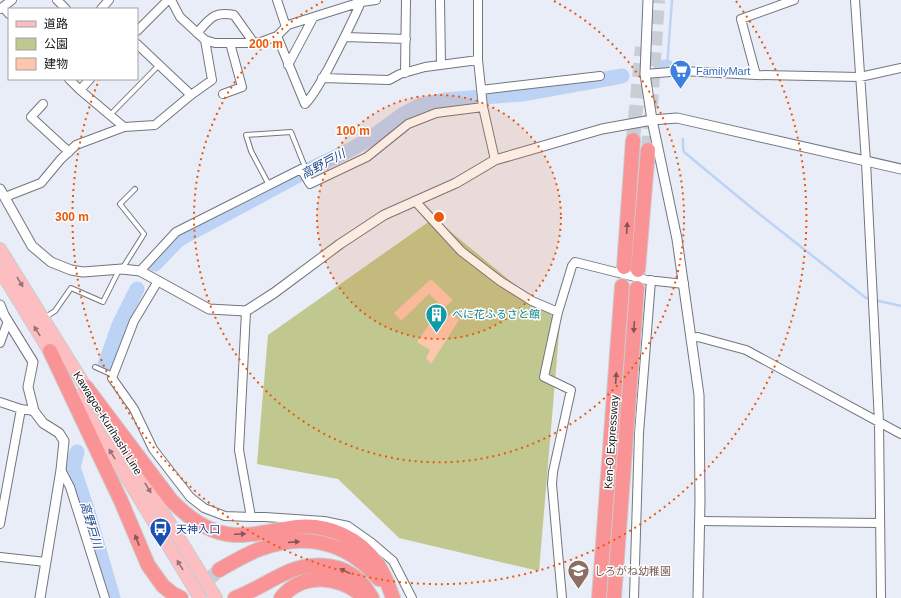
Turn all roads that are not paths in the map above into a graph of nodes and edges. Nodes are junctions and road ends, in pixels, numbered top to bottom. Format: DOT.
graph roads {
  1 [pos="12,0"];
  2 [pos="58,0"];
  3 [pos="109,0"];
  4 [pos="168,0"];
  5 [pos="171,0"];
  6 [pos="276,0"];
  7 [pos="376,0"];
  8 [pos="406,0"];
  9 [pos="440,0"];
  10 [pos="478,0"];
  11 [pos="648,0"];
  12 [pos="794,0"];
  13 [pos="855,0"];
  14 [pos="361,2"];
  15 [pos="1,8"];
  16 [pos="65,8"];
  17 [pos="102,8"];
  18 [pos="313,18"];
  19 [pos="286,27"];
  20 [pos="138,31"];
  21 [pos="197,33"];
  22 [pos="277,36"];
  23 [pos="345,37"];
  24 [pos="406,39"];
  25 [pos="205,40"];
  26 [pos="230,43"];
  27 [pos="254,43"];
  28 [pos="138,45"];
  29 [pos="478,60"];
  30 [pos="441,64"];
  31 [pos="159,65"];
  32 [pos="288,65"];
  33 [pos="901,68"];
  34 [pos="406,73"];
  35 [pos="645,74"];
  36 [pos="756,75"];
  37 [pos="600,76"];
  38 [pos="322,78"];
  39 [pos="860,78"];
  40 [pos="70,80"];
  41 [pos="89,80"];
  42 [pos="80,90"];
  43 [pos="481,90"];
  44 [pos="224,94"];
  45 [pos="191,95"];
  46 [pos="43,104"];
  47 [pos="483,107"];
  48 [pos="110,115"];
  49 [pos="652,120"];
  50 [pos="124,127"];
  51 [pos="634,140"];
  52 [pos="648,150"];
  53 [pos="69,152"];
  54 [pos="495,160"];
  55 [pos="866,162"];
  56 [pos="301,168"];
  57 [pos="901,169"];
  58 [pos="269,185"];
  59 [pos="0,189"];
  60 [pos="135,189"];
  61 [pos="5,197"];
  62 [pos="415,201"];
  63 [pos="0,249"];
  64 [pos="624,267"];
  65 [pos="121,269"];
  66 [pos="0,270"];
  67 [pos="638,270"];
  68 [pos="140,271"];
  69 [pos="651,280"];
  70 [pos="158,281"];
  71 [pos="684,284"];
  72 [pos="622,286"];
  73 [pos="637,288"];
  74 [pos="0,305"];
  75 [pos="246,311"];
  76 [pos="558,312"];
  77 [pos="4,317"];
  78 [pos="42,318"];
  79 [pos="691,338"];
  80 [pos="0,343"];
  81 [pos="50,351"];
  82 [pos="94,367"];
  83 [pos="113,375"];
  84 [pos="86,387"];
  85 [pos="0,402"];
  86 [pos="21,409"];
  87 [pos="34,411"];
  88 [pos="879,422"];
  89 [pos="611,431"];
  90 [pos="901,434"];
  91 [pos="624,459"];
  92 [pos="61,470"];
  93 [pos="251,518"];
  94 [pos="700,521"];
  95 [pos="880,523"];
  96 [pos="0,524"];
  97 [pos="0,557"];
  98 [pos="46,562"];
  99 [pos="220,570"];
  100 [pos="240,596"];
  101 [pos="40,598"];
  102 [pos="105,598"];
  103 [pos="181,598"];
  104 [pos="200,598"];
  105 [pos="216,598"];
  106 [pos="281,598"];
  107 [pos="365,598"];
  108 [pos="372,598"];
  109 [pos="392,598"];
  110 [pos="412,598"];
  111 [pos="562,598"];
  112 [pos="589,598"];
  113 [pos="599,598"];
  114 [pos="614,598"];
  115 [pos="623,598"];
  116 [pos="634,598"];
  117 [pos="698,598"];
  118 [pos="880,598"];
  1 -- 15 [label="street"];
  2 -- 16 [label="street"];
  3 -- 17 [label="street"];
  4 -- 20 [label="street"];
  5 -- 21 [label="street"];
  6 -- 19 [label="street"];
  7 -- 14 [label="street"];
  8 -- 24 [label="street"];
  9 -- 30 [label="street"];
  10 -- 29 [label="street"];
  11 -- 35 [label="street"];
  12 -- 36 [label="street"];
  13 -- 39 [label="street"];
  14 -- 18 [label="street"];
  14 -- 23 [label="street"];
  18 -- 19 [label="street"];
  18 -- 32 [label="street"];
  19 -- 22 [label="street"];
  21 -- 25 [label="street"];
  21 -- 27 [label="street"];
  22 -- 27 [label="street"];
  22 -- 32 [label="street"];
  23 -- 24 [label="street"];
  23 -- 38 [label="street"];
  24 -- 34 [label="street"];
  25 -- 26 [label="street"];
  25 -- 45 [label="street"];
  26 -- 27 [label="street"];
  26 -- 44 [label="street"];
  28 -- 31 [label="street"];
  29 -- 30 [label="street"];
  29 -- 43 [label="street"];
  30 -- 34 [label="street"];
  31 -- 45 [label="street"];
  31 -- 48 [label="lane"];
  32 -- 38 [label="street"];
  33 -- 39 [label="street"];
  34 -- 38 [label="street"];
  35 -- 36 [label="street"];
  35 -- 49 [label="street"];
  36 -- 39 [label="street"];
  37 -- 43 [label="street"];
  39 -- 55 [label="street"];
  40 -- 42 [label="street"];
  41 -- 42 [label="street"];
  42 -- 48 [label="street"];
  43 -- 47 [label="street"];
  45 -- 50 [label="street"];
  46 -- 53 [label="street"];
  47 -- 54 [label="street"];
  47 -- 56 [label="street"];
  48 -- 50 [label="street"];
  49 -- 54 [label="street"];
  49 -- 55 [label="street"];
  49 -- 71 [label="street"];
  50 -- 53 [label="street"];
  64 -- 51 [label="highway, one-way"];
  52 -- 67 [label="highway"];
  53 -- 61 [label="street"];
  54 -- 62 [label="street"];
  55 -- 57 [label="street"];
  55 -- 88 [label="street"];
  56 -- 58 [label="street"];
  56 -- 58 [label="lane"];
  58 -- 68 [label="street"];
  59 -- 61 [label="street"];
  60 -- 65 [label="lane"];
  61 -- 65 [label="street"];
  62 -- 75 [label="street"];
  62 -- 76 [label="street"];
  63 -- 78 [label="main road, Kawagoe-Kurihashi Line, one-way"];
  65 -- 68 [label="street"];
  65 -- 78 [label="lane"];
  81 -- 66 [label="main road, Kawagoe-Kurihashi Line, one-way"];
  68 -- 70 [label="street"];
  69 -- 71 [label="street"];
  69 -- 76 [label="street"];
  69 -- 116 [label="street"];
  70 -- 75 [label="street"];
  70 -- 83 [label="street"];
  71 -- 79 [label="street"];
  89 -- 72 [label="highway, Ken-O Expressway, one-way"];
  73 -- 91 [label="highway, Ken-O Expressway, one-way"];
  74 -- 77 [label="street"];
  75 -- 93 [label="street"];
  76 -- 111 [label="street"];
  77 -- 80 [label="street"];
  77 -- 87 [label="street"];
  78 -- 84 [label="main road, Kawagoe-Kurihashi Line"];
  79 -- 88 [label="street"];
  79 -- 94 [label="street"];
  103 -- 81 [label="highway, one-way"];
  104 -- 81 [label="main road, Kawagoe-Kurihashi Line, one-way"];
  82 -- 83 [label="lane"];
  83 -- 93 [label="street"];
  84 -- 105 [label="main road, Kawagoe-Kurihashi Line, one-way"];
  84 -- 109 [label="highway, one-way"];
  85 -- 86 [label="street"];
  86 -- 87 [label="street"];
  86 -- 96 [label="street"];
  87 -- 92 [label="street"];
  88 -- 90 [label="street"];
  88 -- 95 [label="street"];
  89 -- 112 [label="highway"];
  89 -- 113 [label="highway, Ken-O Expressway"];
  91 -- 114 [label="highway, Ken-O Expressway"];
  91 -- 115 [label="highway"];
  92 -- 98 [label="street"];
  92 -- 102 [label="street"];
  93 -- 110 [label="street"];
  94 -- 95 [label="street"];
  94 -- 117 [label="street"];
  95 -- 118 [label="street"];
  97 -- 98 [label="street"];
  98 -- 101 [label="street"];
  99 -- 109 [label="highway, one-way"];
  108 -- 100 [label="highway, one-way"];
  106 -- 107 [label="highway"];
}
